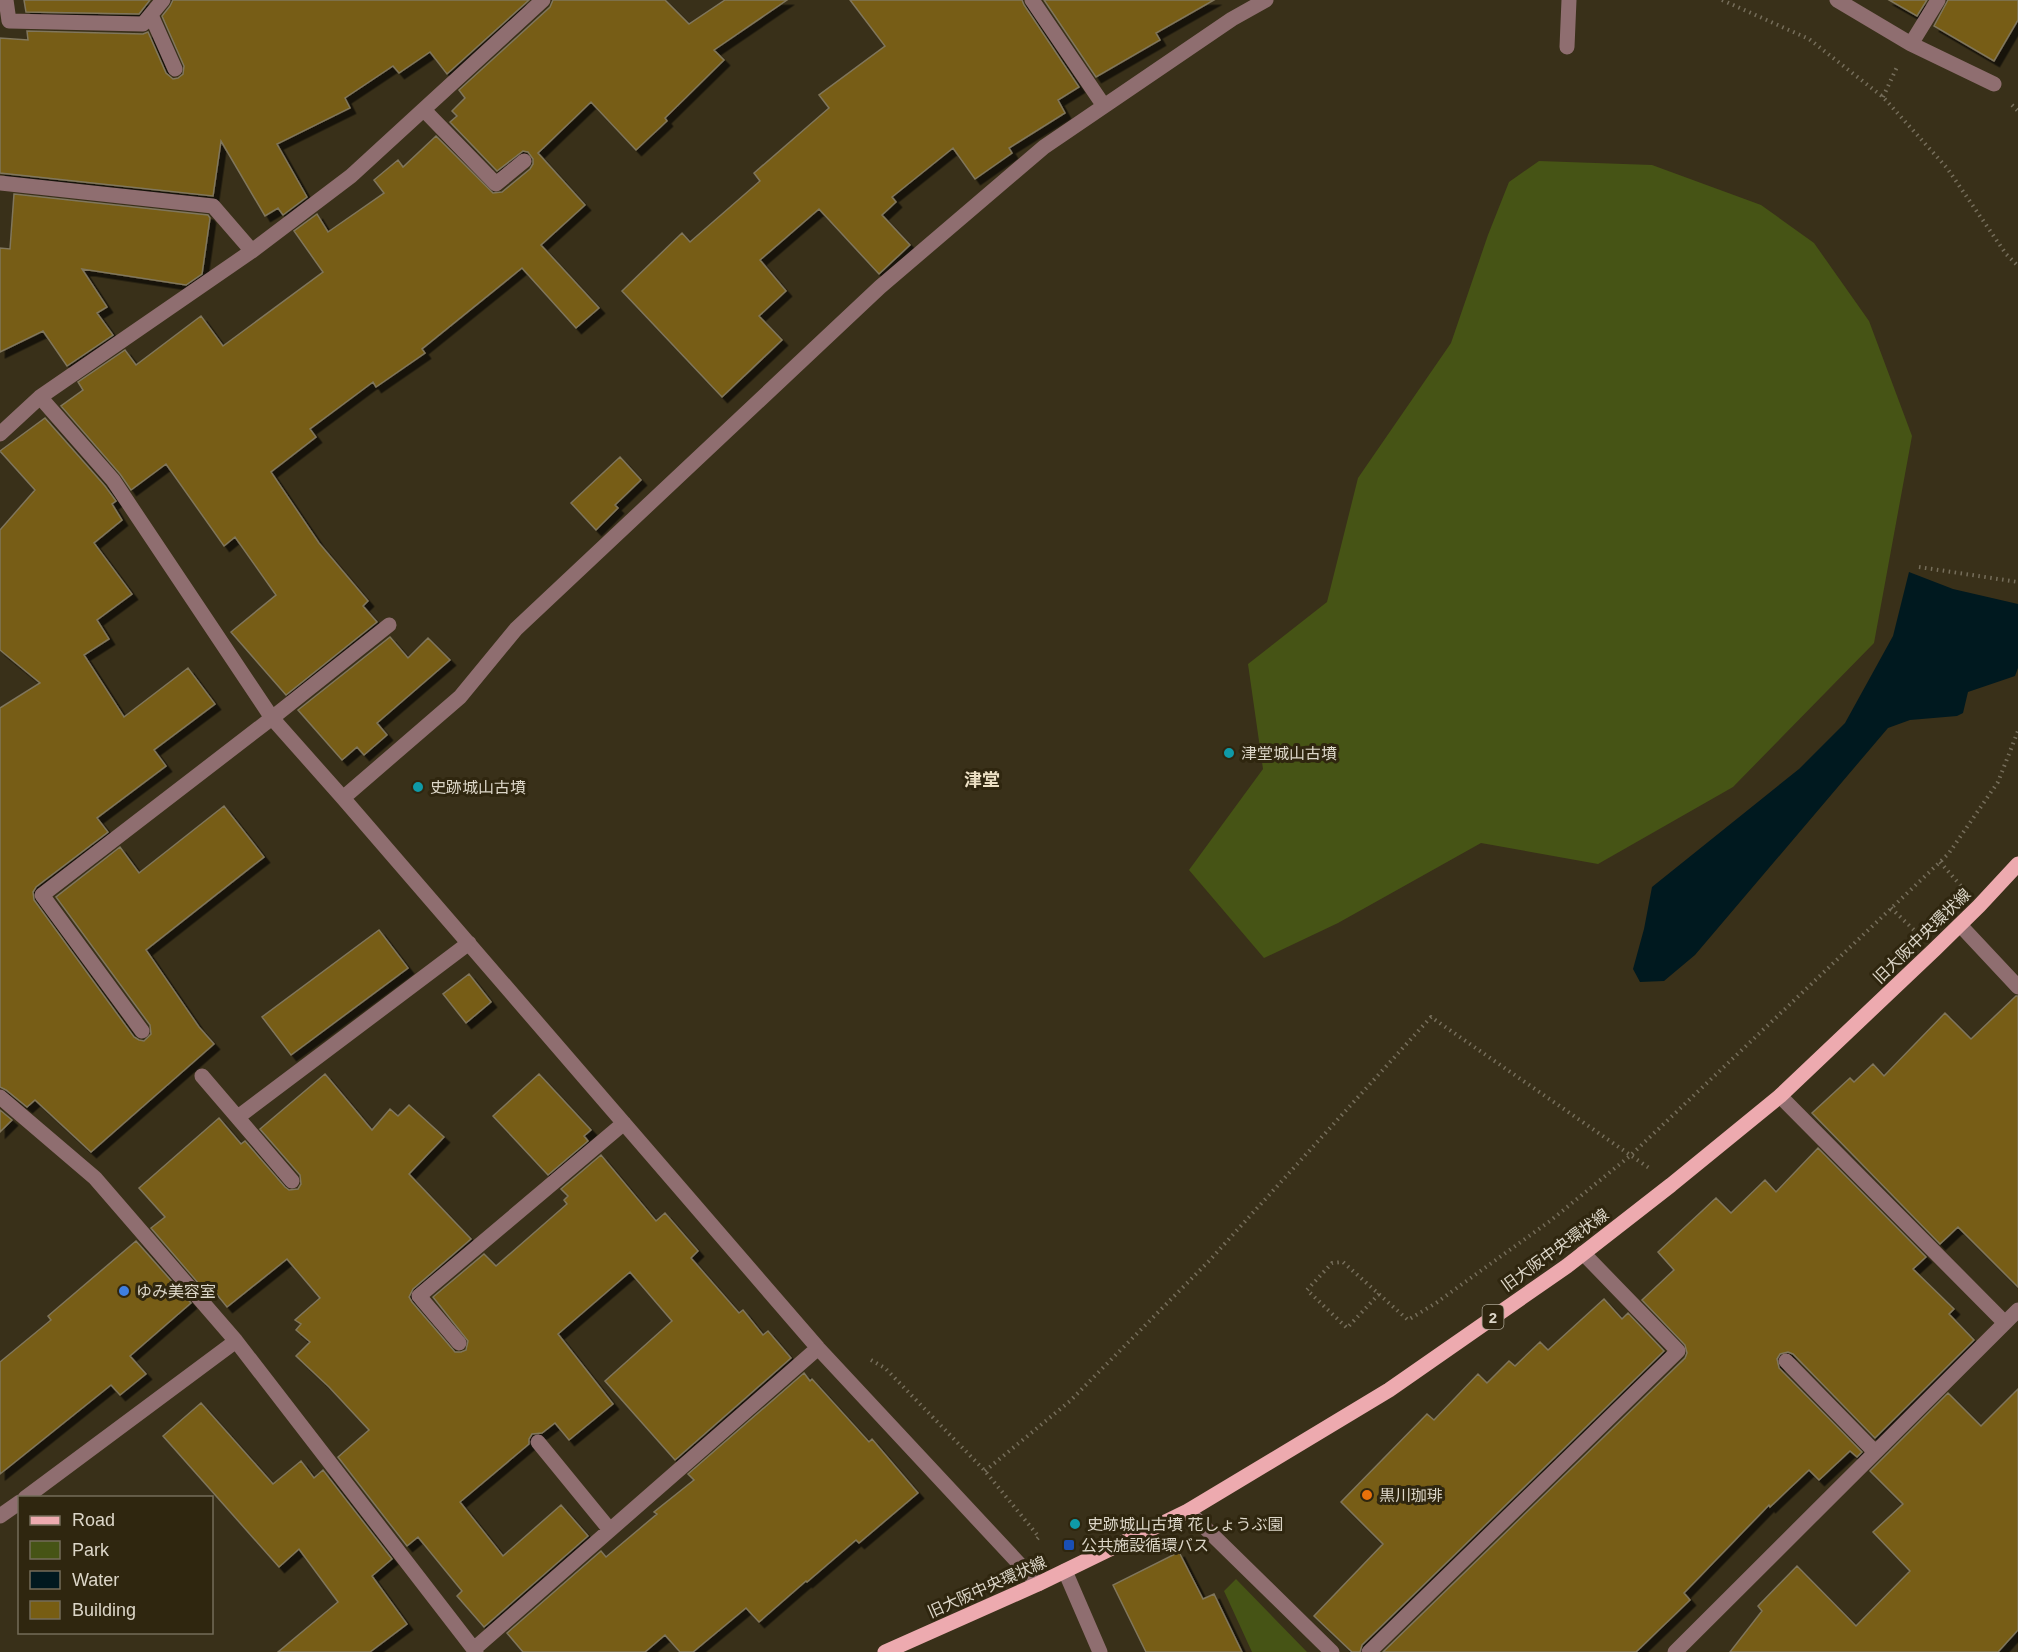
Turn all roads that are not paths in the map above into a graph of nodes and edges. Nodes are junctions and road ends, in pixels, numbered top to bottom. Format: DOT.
graph roads {
  1 [pos="6,0"];
  2 [pos="163,0"];
  3 [pos="543,0"];
  4 [pos="1032,0"];
  5 [pos="1266,0"];
  6 [pos="1569,0"];
  7 [pos="1837,0"];
  8 [pos="1938,0"];
  9 [pos="151,15"];
  10 [pos="1911,44"];
  11 [pos="1567,47"];
  12 [pos="175,69"];
  13 [pos="1994,84"];
  14 [pos="1104,106"];
  15 [pos="424,110"];
  16 [pos="524,161"];
  17 [pos="0,183"];
  18 [pos="252,251"];
  19 [pos="40,397"];
  20 [pos="0,435"];
  21 [pos="389,625"];
  22 [pos="272,718"];
  23 [pos="344,798"];
  24 [pos="2018,864"];
  25 [pos="1960,925"];
  26 [pos="469,943"];
  27 [pos="2018,987"];
  28 [pos="142,1031"];
  29 [pos="202,1077"];
  30 [pos="1780,1096"];
  31 [pos="0,1097"];
  32 [pos="238,1117"];
  33 [pos="624,1123"];
  34 [pos="292,1180"];
  35 [pos="1583,1253"];
  36 [pos="2018,1310"];
  37 [pos="2005,1323"];
  38 [pos="236,1341"];
  39 [pos="459,1342"];
  40 [pos="818,1348"];
  41 [pos="1786,1361"];
  42 [pos="538,1442"];
  43 [pos="1875,1452"];
  44 [pos="27,1496"];
  45 [pos="18,1503"];
  46 [pos="1188,1511"];
  47 [pos="0,1516"];
  48 [pos="610,1530"];
  49 [pos="1065,1571"];
  50 [pos="1038,1584"];
  51 [pos="475,1650"];
  52 [pos="885,1652"];
  53 [pos="1100,1652"];
  54 [pos="1332,1652"];
  55 [pos="1369,1652"];
  56 [pos="1674,1652"];
  1 -- 9 [label="street"];
  2 -- 9 [label="street"];
  3 -- 15 [label="street"];
  4 -- 14 [label="street"];
  5 -- 14 [label="street"];
  6 -- 11 [label="street"];
  7 -- 10 [label="street"];
  8 -- 10 [label="street"];
  9 -- 12 [label="street"];
  10 -- 13 [label="street"];
  14 -- 23 [label="street"];
  15 -- 16 [label="street"];
  15 -- 18 [label="street"];
  17 -- 18 [label="street"];
  18 -- 19 [label="street"];
  19 -- 20 [label="street"];
  19 -- 22 [label="street"];
  21 -- 22 [label="street"];
  22 -- 23 [label="street"];
  22 -- 28 [label="street"];
  23 -- 26 [label="street"];
  24 -- 25 [label="main road, 旧大阪中央環状線 / 2"];
  25 -- 27 [label="street"];
  25 -- 30 [label="main road, 旧大阪中央環状線 / 2"];
  26 -- 32 [label="street"];
  26 -- 33 [label="street"];
  29 -- 32 [label="street"];
  30 -- 35 [label="main road, 旧大阪中央環状線 / 2"];
  30 -- 37 [label="street"];
  31 -- 38 [label="street"];
  32 -- 34 [label="street"];
  33 -- 39 [label="street"];
  33 -- 40 [label="street"];
  35 -- 46 [label="main road, 旧大阪中央環状線 / 2"];
  35 -- 55 [label="street"];
  36 -- 37 [label="street"];
  37 -- 43 [label="street"];
  38 -- 44 [label="street"];
  38 -- 51 [label="street"];
  40 -- 48 [label="street"];
  40 -- 50 [label="street"];
  41 -- 43 [label="street"];
  42 -- 48 [label="street"];
  43 -- 56 [label="street"];
  45 -- 47 [label="street"];
  46 -- 49 [label="main road, 旧大阪中央環状線 / 2"];
  46 -- 54 [label="street"];
  48 -- 51 [label="street"];
  49 -- 50 [label="main road, 旧大阪中央環状線 / 2"];
  49 -- 53 [label="street"];
  50 -- 52 [label="main road, 旧大阪中央環状線 / 2"];
}
